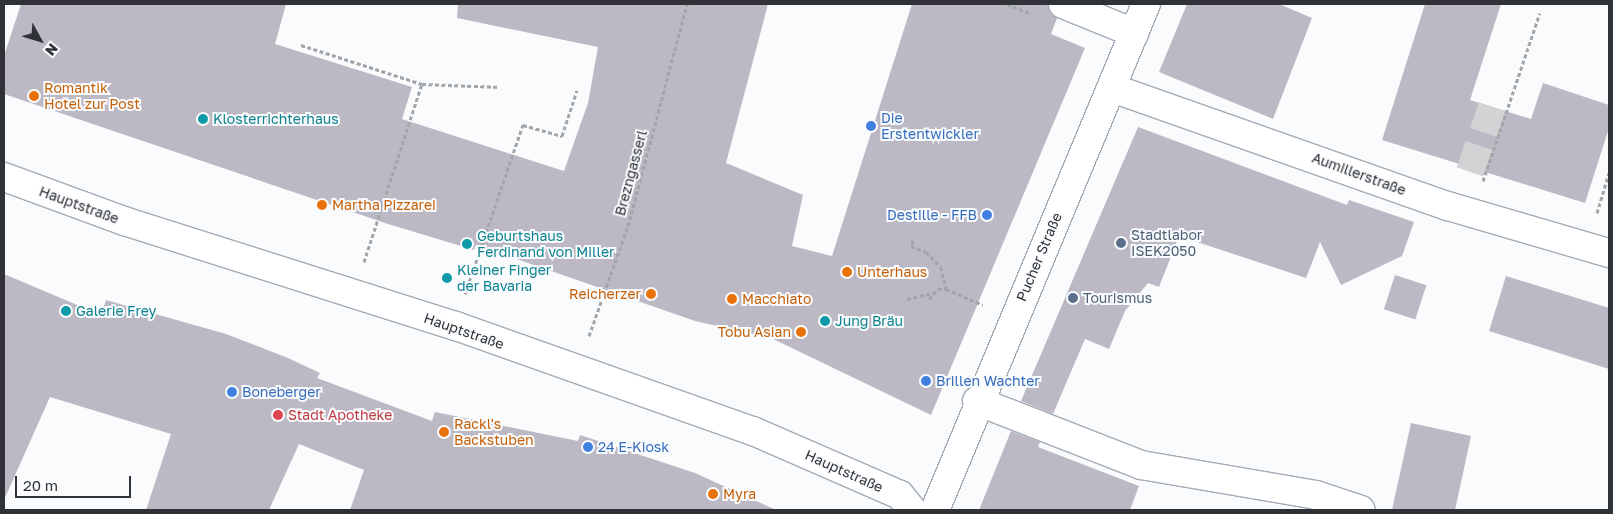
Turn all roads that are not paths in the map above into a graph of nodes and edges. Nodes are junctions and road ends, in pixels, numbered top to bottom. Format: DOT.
graph roads {
  1 [pos="1063,4"];
  2 [pos="1146,4"];
  3 [pos="1134,33"];
  4 [pos="1112,88"];
  5 [pos="4,177"];
  6 [pos="1598,249"];
  7 [pos="977,401"];
  8 [pos="912,510"];
  9 [pos="935,510"];
  10 [pos="1361,510"];
  1 -- 3 [label="street"];
  2 -- 3 [label="street, Pucher Straße"];
  3 -- 4 [label="street, Pucher Straße"];
  4 -- 6 [label="street, Aumillerstraße"];
  4 -- 7 [label="street, Pucher Straße"];
  5 -- 8 [label="street, Hauptstraße"];
  7 -- 9 [label="street, Pucher Straße"];
  7 -- 10 [label="street"];
}
